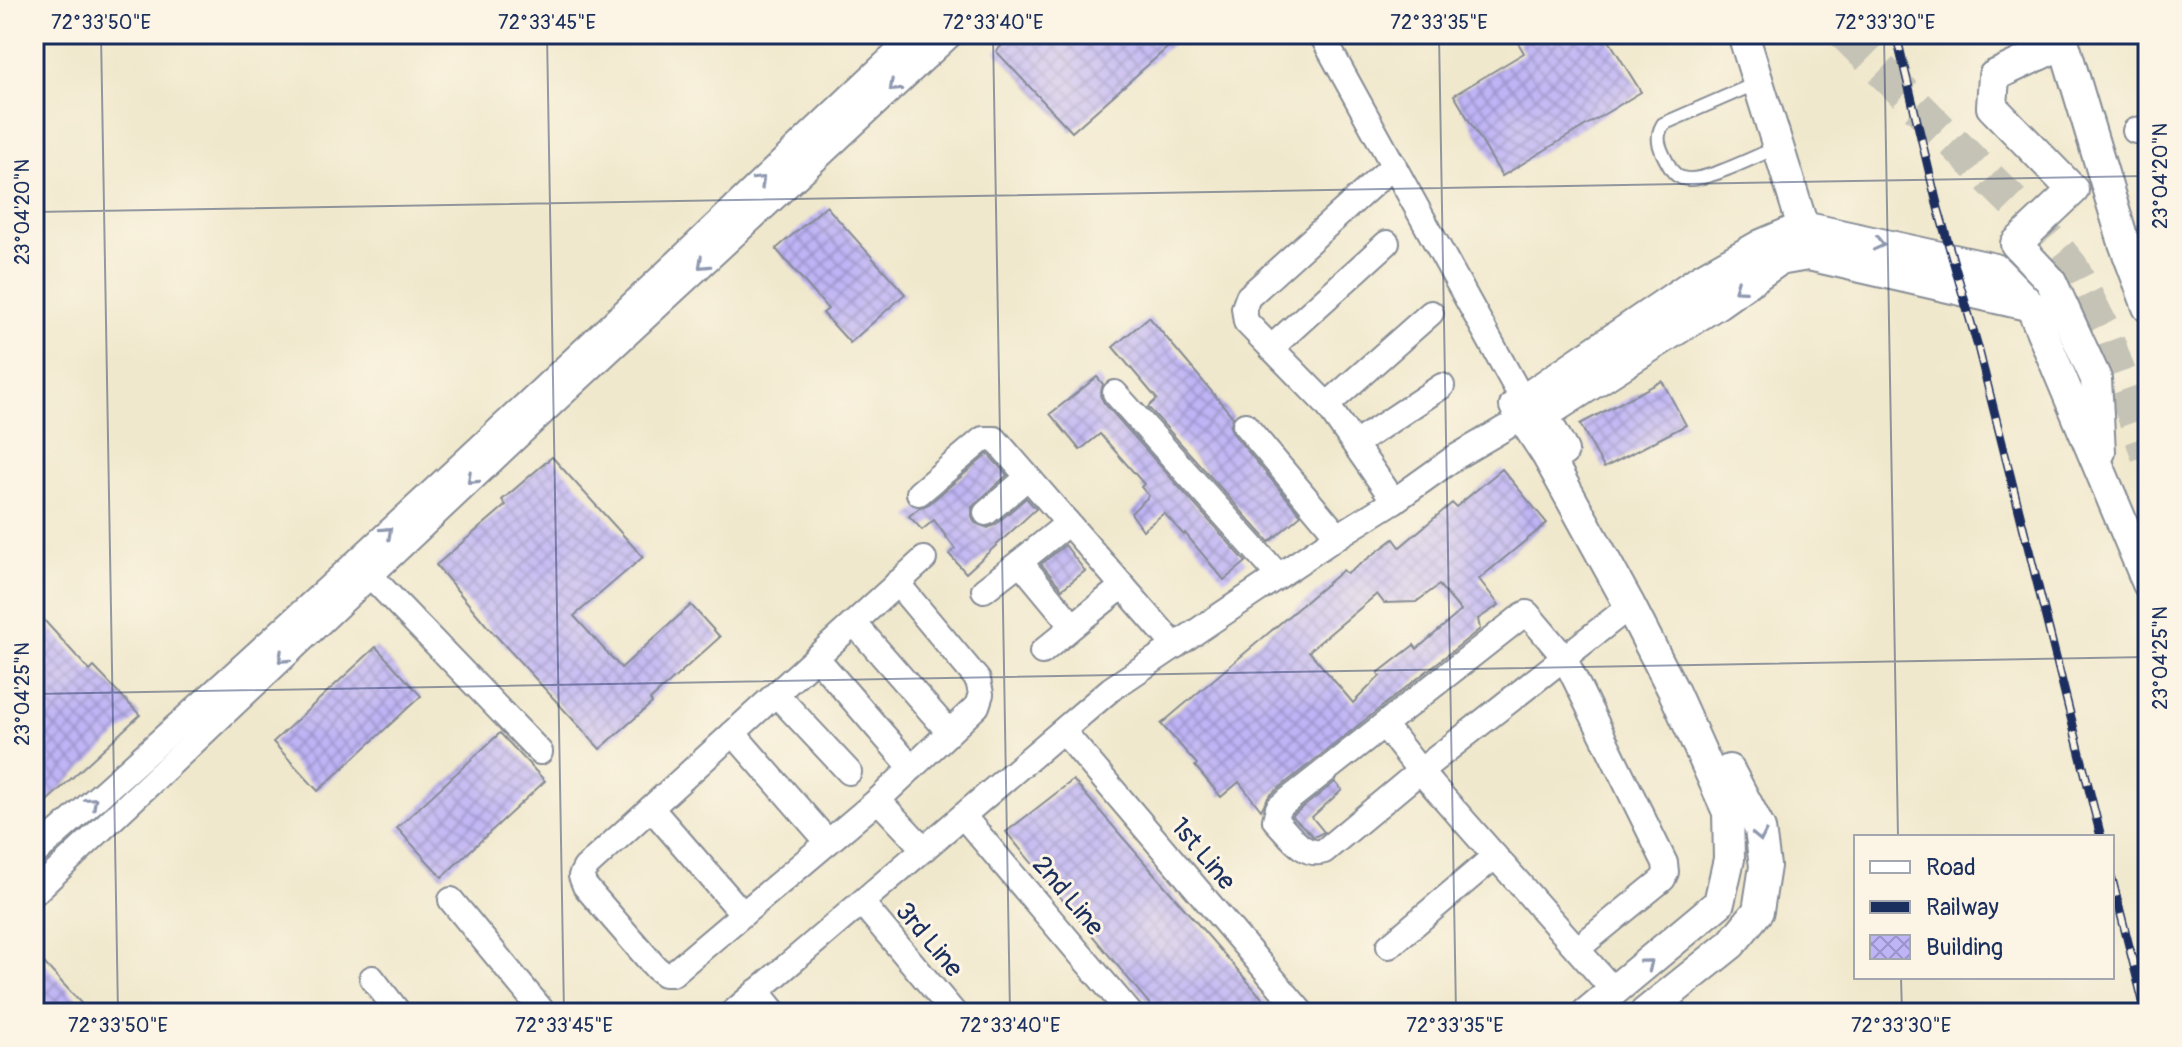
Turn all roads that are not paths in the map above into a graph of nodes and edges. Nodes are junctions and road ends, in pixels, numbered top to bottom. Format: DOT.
graph roads {
  1 [pos="917,34"];
  2 [pos="951,34"];
  3 [pos="1321,34"];
  4 [pos="1743,34"];
  5 [pos="2062,39"];
  6 [pos="1758,82"];
  7 [pos="1778,147"];
  8 [pos="1394,165"];
  9 [pos="1806,241"];
  10 [pos="1387,243"];
  11 [pos="2148,307"];
  12 [pos="1431,313"];
  13 [pos="1271,348"];
  14 [pos="1442,386"];
  15 [pos="1115,393"];
  16 [pos="1327,405"];
  17 [pos="1523,409"];
  18 [pos="1245,425"];
  19 [pos="496,444"];
  20 [pos="1355,444"];
  21 [pos="2101,473"];
  22 [pos="1028,477"];
  23 [pos="919,493"];
  24 [pos="1394,501"];
  25 [pos="986,513"];
  26 [pos="1068,523"];
  27 [pos="1338,536"];
  28 [pos="924,559"];
  29 [pos="1020,562"];
  30 [pos="364,568"];
  31 [pos="1279,576"];
  32 [pos="897,583"];
  33 [pos="2148,584"];
  34 [pos="1123,586"];
  35 [pos="984,590"];
  36 [pos="1630,606"];
  37 [pos="854,623"];
  38 [pos="1073,626"];
  39 [pos="1175,646"];
  40 [pos="1042,652"];
  41 [pos="816,657"];
  42 [pos="1564,657"];
  43 [pos="776,694"];
  44 [pos="1384,725"];
  45 [pos="1063,731"];
  46 [pos="949,732"];
  47 [pos="733,733"];
  48 [pos="540,752"];
  49 [pos="912,768"];
  50 [pos="1420,771"];
  51 [pos="849,772"];
  52 [pos="878,800"];
  53 [pos="651,808"];
  54 [pos="963,816"];
  55 [pos="828,842"];
  56 [pos="924,849"];
  57 [pos="34,854"];
  58 [pos="1495,856"];
  59 [pos="34,893"];
  60 [pos="451,900"];
  61 [pos="862,903"];
  62 [pos="743,914"];
  63 [pos="1389,946"];
  64 [pos="1577,949"];
  65 [pos="372,978"];
  66 [pos="757,991"];
  67 [pos="1601,1005"];
  68 [pos="399,1013"];
  69 [pos="544,1013"];
  70 [pos="732,1013"];
  71 [pos="775,1013"];
  72 [pos="954,1013"];
  73 [pos="1130,1013"];
  74 [pos="1302,1013"];
  75 [pos="1645,1013"];
  19 -- 1 [label="street, one-way"];
  2 -- 19 [label="street, one-way"];
  3 -- 8 [label="street"];
  4 -- 6 [label="street"];
  5 -- 11 [label="street"];
  5 -- 21 [label="street"];
  6 -- 7 [label="street"];
  6 -- 7 [label="lane"];
  7 -- 9 [label="street"];
  8 -- 13 [label="street"];
  8 -- 17 [label="street"];
  9 -- 17 [label="street"];
  9 -- 21 [label="street"];
  10 -- 13 [label="street"];
  12 -- 16 [label="street"];
  13 -- 16 [label="street"];
  14 -- 20 [label="street"];
  15 -- 31 [label="street"];
  16 -- 20 [label="street"];
  17 -- 24 [label="street"];
  17 -- 36 [label="street"];
  17 -- 75 [label="street, one-way"];
  18 -- 27 [label="street"];
  19 -- 30 [label="street"];
  20 -- 24 [label="street"];
  21 -- 33 [label="street"];
  22 -- 23 [label="street"];
  22 -- 25 [label="street"];
  22 -- 26 [label="street"];
  24 -- 27 [label="street"];
  26 -- 29 [label="street"];
  26 -- 34 [label="street"];
  27 -- 31 [label="street"];
  28 -- 32 [label="street"];
  29 -- 35 [label="street"];
  29 -- 38 [label="street"];
  30 -- 48 [label="street"];
  57 -- 30 [label="street, one-way"];
  30 -- 59 [label="street, one-way"];
  31 -- 39 [label="street"];
  32 -- 37 [label="street"];
  32 -- 46 [label="street"];
  34 -- 38 [label="street"];
  34 -- 39 [label="street"];
  36 -- 42 [label="street"];
  67 -- 36 [label="street, one-way"];
  37 -- 41 [label="street"];
  37 -- 46 [label="street"];
  38 -- 40 [label="street"];
  39 -- 45 [label="street"];
  41 -- 43 [label="street"];
  41 -- 49 [label="street"];
  42 -- 44 [label="street"];
  42 -- 50 [label="street"];
  42 -- 64 [label="street"];
  43 -- 47 [label="street"];
  43 -- 51 [label="street"];
  44 -- 50 [label="street"];
  44 -- 50 [label="street"];
  45 -- 54 [label="street"];
  45 -- 74 [label="street, 1st Line"];
  46 -- 49 [label="street"];
  47 -- 53 [label="street"];
  47 -- 55 [label="street"];
  49 -- 52 [label="street"];
  50 -- 58 [label="street"];
  52 -- 55 [label="street"];
  52 -- 56 [label="street"];
  53 -- 62 [label="street"];
  53 -- 62 [label="street"];
  54 -- 56 [label="street"];
  54 -- 73 [label="street, 2nd Line"];
  55 -- 62 [label="street"];
  56 -- 61 [label="street"];
  58 -- 63 [label="street"];
  58 -- 64 [label="street"];
  60 -- 69 [label="street"];
  61 -- 66 [label="street"];
  61 -- 72 [label="street, 3rd Line"];
  64 -- 67 [label="street"];
  65 -- 68 [label="street"];
  66 -- 70 [label="street"];
  66 -- 71 [label="street"];
}
